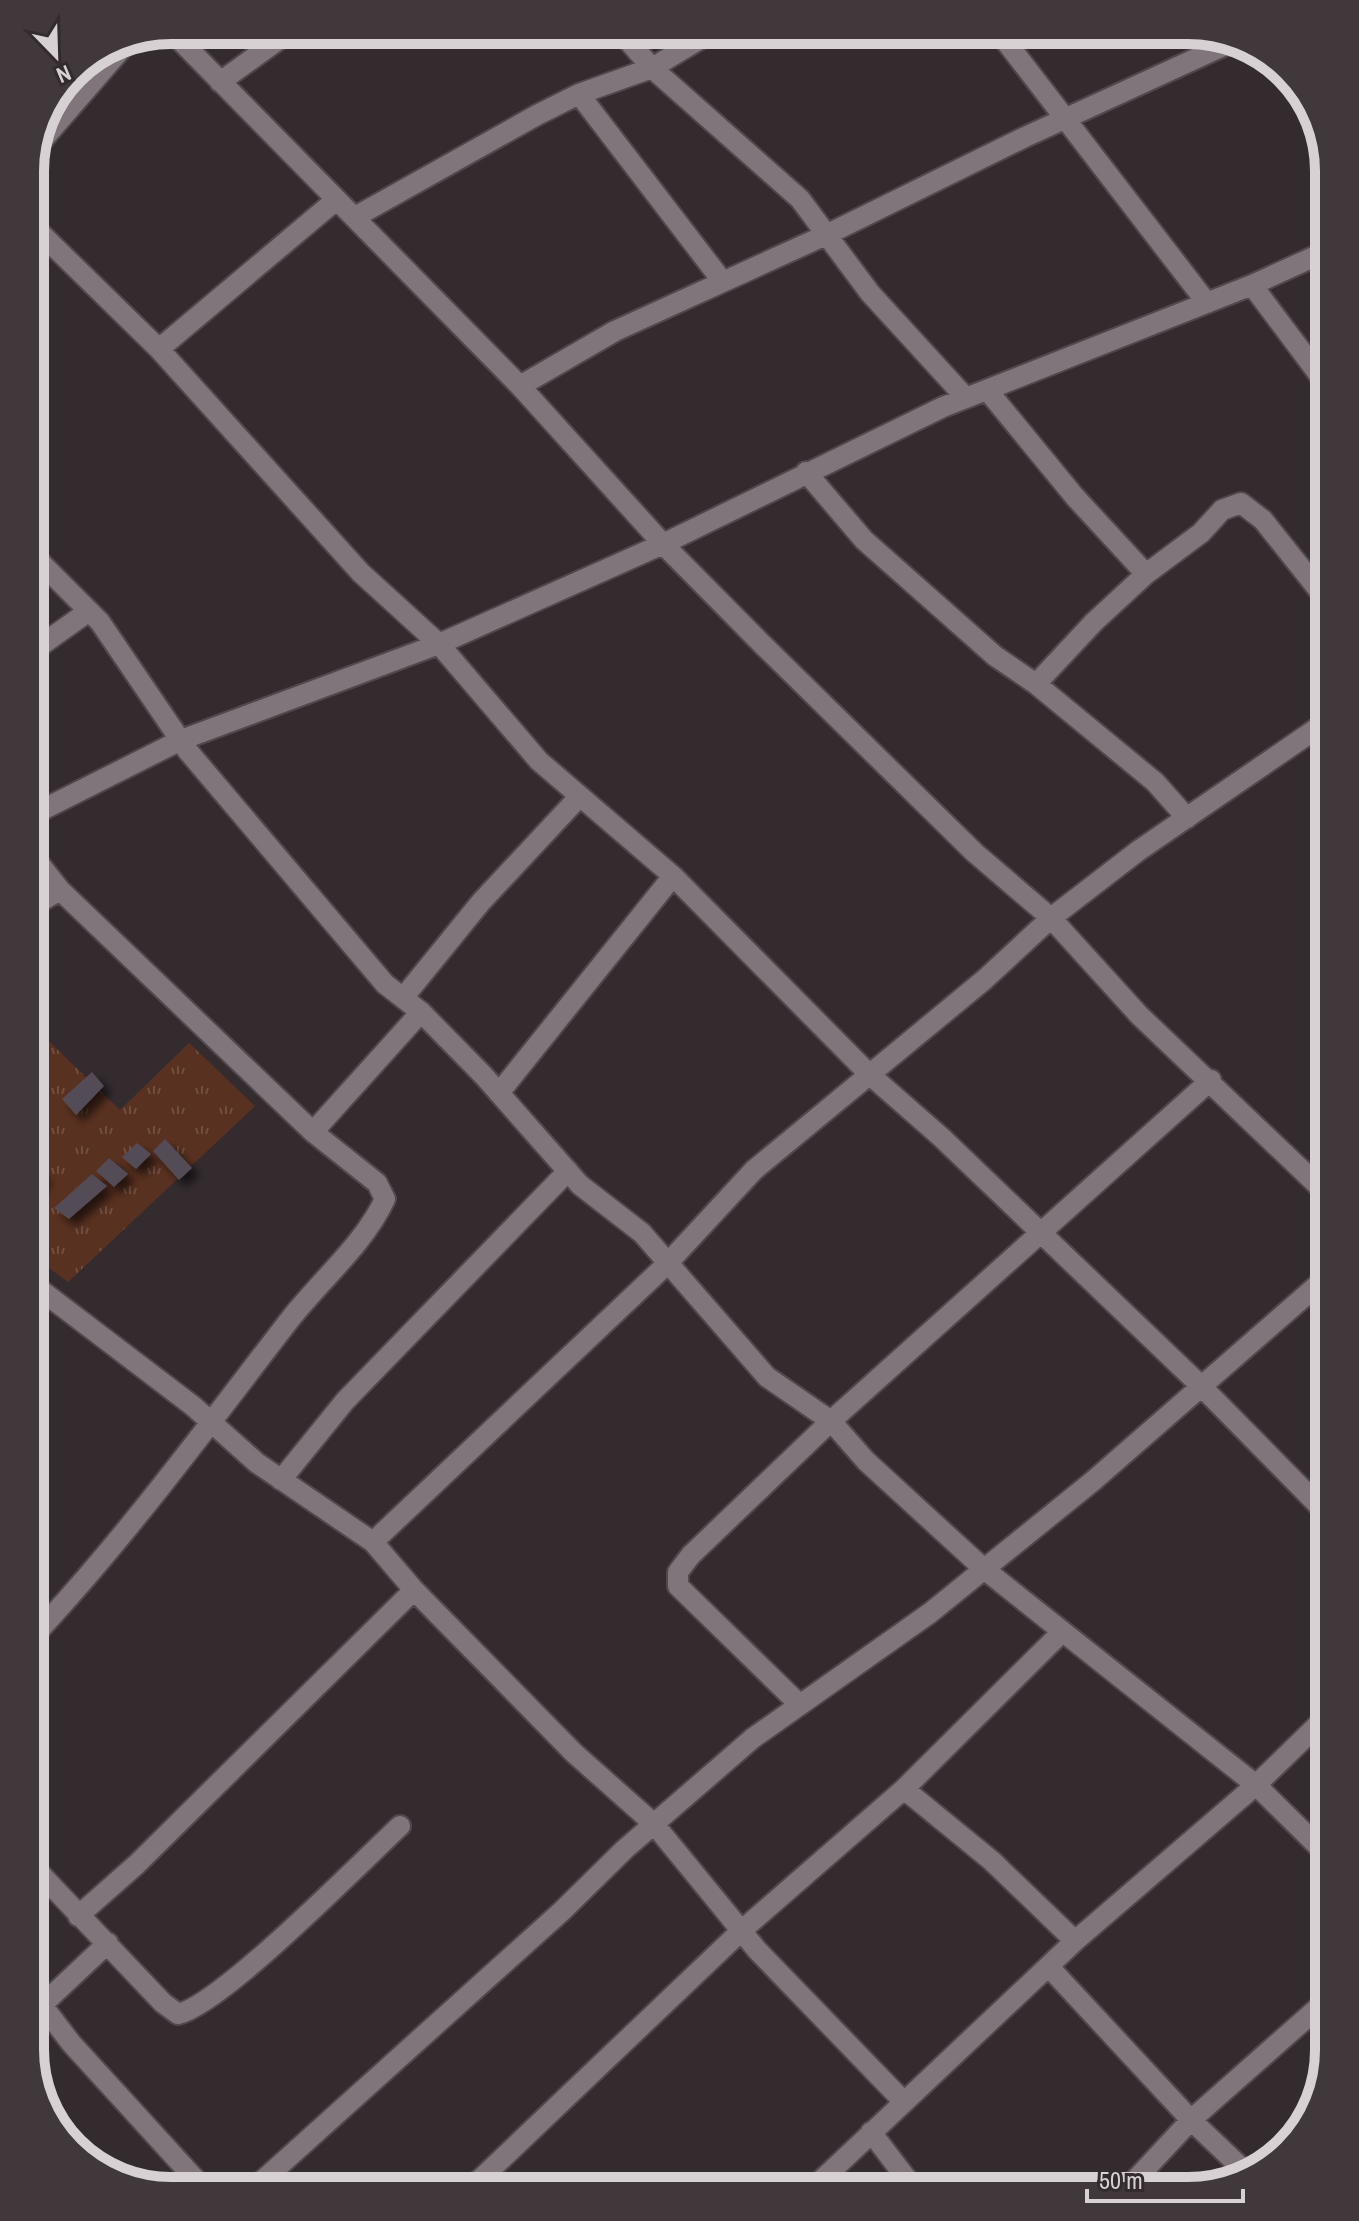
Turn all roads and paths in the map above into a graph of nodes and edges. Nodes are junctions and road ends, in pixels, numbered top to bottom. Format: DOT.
graph roads {
  1 [pos="183,44"];
  2 [pos="273,44"];
  3 [pos="631,44"];
  4 [pos="692,44"];
  5 [pos="1007,44"];
  6 [pos="1219,48"];
  7 [pos="113,58"];
  8 [pos="652,68"];
  9 [pos="220,82"];
  10 [pos="579,94"];
  11 [pos="1063,120"];
  12 [pos="51,130"];
  13 [pos="336,200"];
  14 [pos="355,217"];
  15 [pos="828,234"];
  16 [pos="44,237"];
  17 [pos="1315,256"];
  18 [pos="723,282"];
  19 [pos="1252,285"];
  20 [pos="1207,303"];
  21 [pos="159,349"];
  22 [pos="1315,369"];
  23 [pos="520,386"];
  24 [pos="988,391"];
  25 [pos="966,398"];
  26 [pos="806,472"];
  27 [pos="663,544"];
  28 [pos="44,566"];
  29 [pos="1146,574"];
  30 [pos="1315,585"];
  31 [pos="89,611"];
  32 [pos="44,643"];
  33 [pos="439,644"];
  34 [pos="1036,684"];
  35 [pos="1315,730"];
  36 [pos="181,740"];
  37 [pos="579,797"];
  38 [pos="44,809"];
  39 [pos="1187,818"];
  40 [pos="44,870"];
  41 [pos="673,876"];
  42 [pos="60,890"];
  43 [pos="44,900"];
  44 [pos="1051,918"];
  45 [pos="403,998"];
  46 [pos="421,1012"];
  47 [pos="869,1074"];
  48 [pos="1211,1080"];
  49 [pos="499,1093"];
  50 [pos="313,1132"];
  51 [pos="568,1171"];
  52 [pos="1315,1182"];
  53 [pos="1039,1233"];
  54 [pos="667,1264"];
  55 [pos="1315,1287"];
  56 [pos="44,1293"];
  57 [pos="1201,1386"];
  58 [pos="831,1421"];
  59 [pos="211,1422"];
  60 [pos="281,1480"];
  61 [pos="1315,1502"];
  62 [pos="373,1542"];
  63 [pos="984,1569"];
  64 [pos="414,1590"];
  65 [pos="44,1624"];
  66 [pos="1062,1632"];
  67 [pos="800,1705"];
  68 [pos="1315,1728"];
  69 [pos="1256,1785"];
  70 [pos="904,1789"];
  71 [pos="654,1824"];
  72 [pos="400,1826"];
  73 [pos="1315,1843"];
  74 [pos="44,1878"];
  75 [pos="78,1916"];
  76 [pos="741,1931"];
  77 [pos="1075,1941"];
  78 [pos="108,1943"];
  79 [pos="1049,1967"];
  80 [pos="44,2003"];
  81 [pos="1315,2010"];
  82 [pos="44,2018"];
  83 [pos="904,2102"];
  84 [pos="1191,2120"];
  85 [pos="871,2132"];
  86 [pos="1239,2166"];
  87 [pos="193,2177"];
  88 [pos="266,2177"];
  89 [pos="483,2177"];
  90 [pos="824,2177"];
  91 [pos="905,2177"];
  92 [pos="1138,2177"];
  1 -- 9 [label="street"];
  2 -- 9 [label="street"];
  3 -- 8 [label="street"];
  4 -- 8 [label="street"];
  5 -- 11 [label="street"];
  6 -- 11 [label="street"];
  7 -- 12 [label="street"];
  8 -- 10 [label="street"];
  8 -- 15 [label="street"];
  9 -- 13 [label="street"];
  10 -- 14 [label="street"];
  10 -- 18 [label="street"];
  11 -- 15 [label="street"];
  11 -- 20 [label="street"];
  13 -- 14 [label="street"];
  13 -- 21 [label="street"];
  14 -- 23 [label="street"];
  15 -- 18 [label="street"];
  15 -- 25 [label="street"];
  16 -- 21 [label="street"];
  17 -- 19 [label="street"];
  18 -- 23 [label="street"];
  19 -- 20 [label="street"];
  19 -- 22 [label="street"];
  20 -- 24 [label="street"];
  21 -- 33 [label="street"];
  23 -- 27 [label="street"];
  24 -- 25 [label="street"];
  24 -- 29 [label="street"];
  25 -- 26 [label="street"];
  26 -- 27 [label="street"];
  26 -- 34 [label="street"];
  27 -- 33 [label="street"];
  27 -- 44 [label="street"];
  28 -- 31 [label="street"];
  29 -- 30 [label="street"];
  29 -- 34 [label="street"];
  31 -- 32 [label="street"];
  31 -- 36 [label="street"];
  33 -- 36 [label="street"];
  33 -- 37 [label="street"];
  34 -- 39 [label="street"];
  35 -- 39 [label="street"];
  36 -- 38 [label="street"];
  36 -- 45 [label="street"];
  37 -- 41 [label="street"];
  37 -- 45 [label="street"];
  39 -- 44 [label="street"];
  40 -- 42 [label="street"];
  41 -- 47 [label="street"];
  41 -- 49 [label="street"];
  42 -- 43 [label="street"];
  42 -- 50 [label="street"];
  44 -- 47 [label="street"];
  44 -- 48 [label="street"];
  45 -- 46 [label="street"];
  46 -- 49 [label="street"];
  46 -- 50 [label="street"];
  47 -- 53 [label="street"];
  47 -- 54 [label="street"];
  48 -- 52 [label="street"];
  48 -- 53 [label="street"];
  49 -- 51 [label="street"];
  50 -- 59 [label="street"];
  51 -- 54 [label="street"];
  51 -- 60 [label="street"];
  53 -- 57 [label="street"];
  53 -- 58 [label="street"];
  54 -- 58 [label="street"];
  54 -- 62 [label="street"];
  55 -- 57 [label="street"];
  56 -- 59 [label="street"];
  57 -- 61 [label="street"];
  57 -- 63 [label="street"];
  58 -- 63 [label="street"];
  58 -- 67 [label="street"];
  59 -- 60 [label="street"];
  59 -- 65 [label="street"];
  60 -- 62 [label="street"];
  62 -- 64 [label="street"];
  63 -- 66 [label="street"];
  63 -- 67 [label="street"];
  64 -- 71 [label="street"];
  64 -- 75 [label="street"];
  66 -- 69 [label="street"];
  66 -- 70 [label="street"];
  67 -- 71 [label="street"];
  68 -- 69 [label="street"];
  69 -- 73 [label="street"];
  69 -- 77 [label="street"];
  70 -- 76 [label="street"];
  70 -- 77 [label="street"];
  71 -- 76 [label="street"];
  71 -- 88 [label="street"];
  72 -- 78 [label="street"];
  74 -- 75 [label="street"];
  75 -- 78 [label="street"];
  76 -- 83 [label="street"];
  76 -- 89 [label="street"];
  77 -- 79 [label="street"];
  78 -- 80 [label="street"];
  79 -- 83 [label="street"];
  79 -- 84 [label="street"];
  81 -- 84 [label="street"];
  82 -- 87 [label="street"];
  83 -- 85 [label="street"];
  84 -- 86 [label="street"];
  84 -- 92 [label="street"];
  85 -- 90 [label="street"];
  85 -- 91 [label="street"];
}
